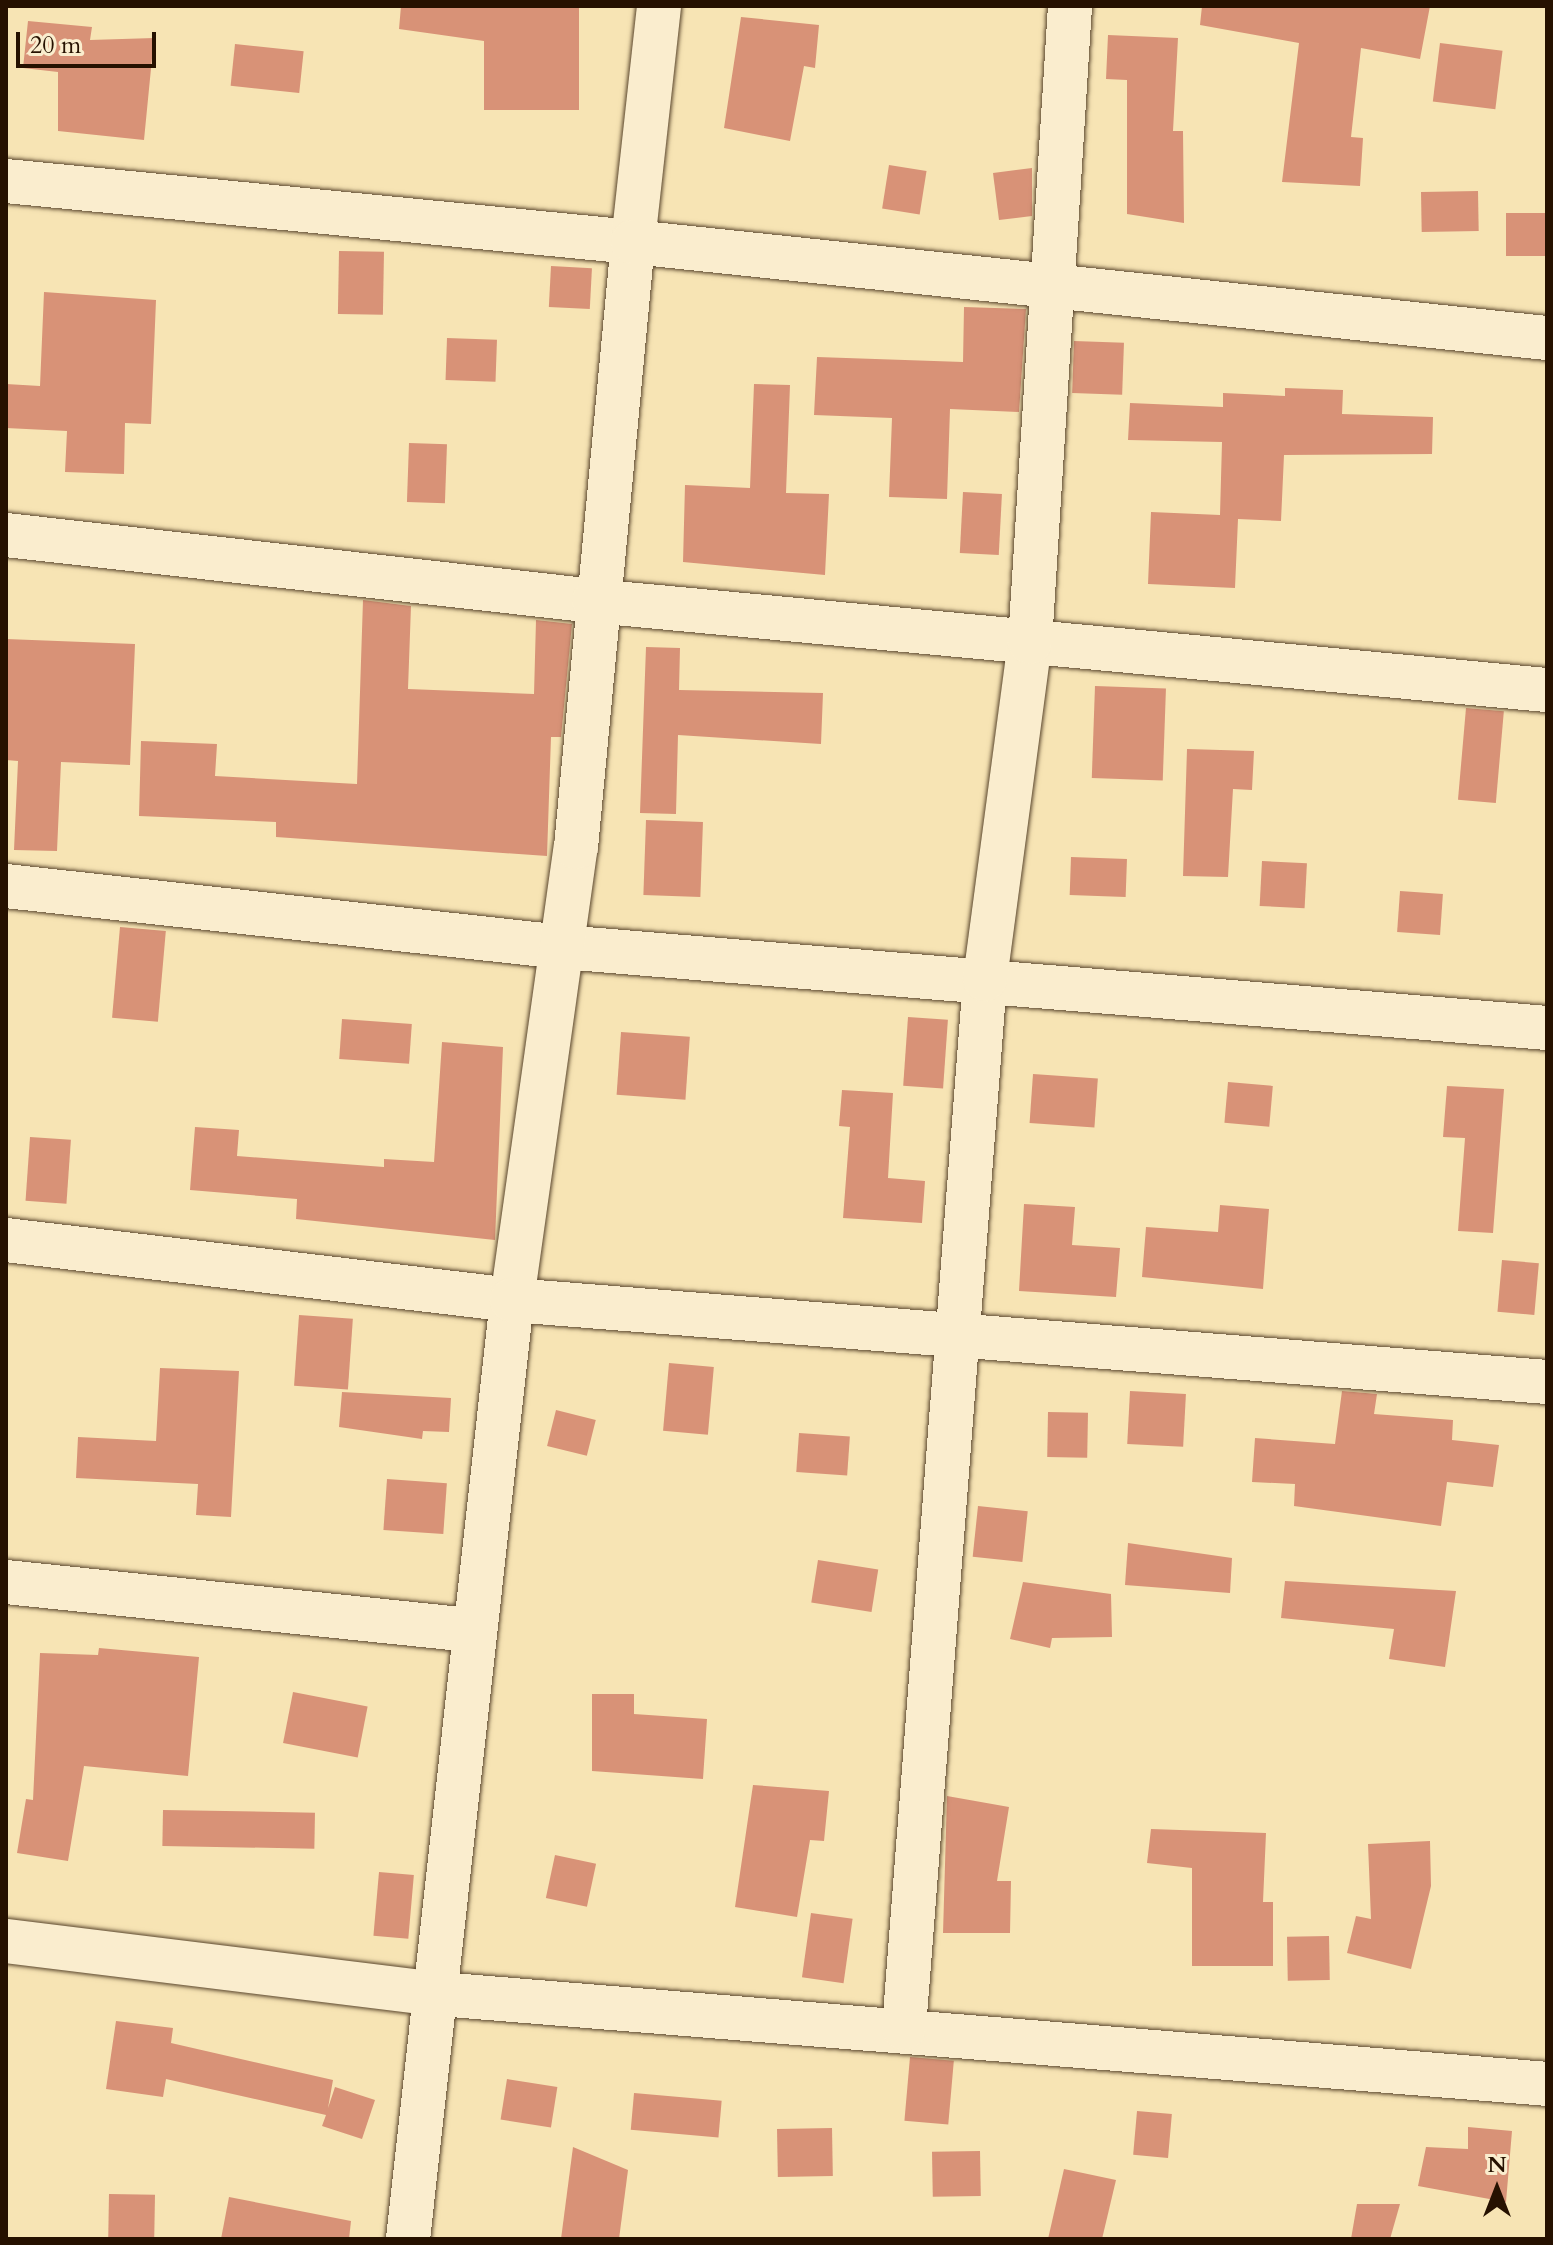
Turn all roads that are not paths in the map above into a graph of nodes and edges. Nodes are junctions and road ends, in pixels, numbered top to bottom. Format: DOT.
graph roads {
  1 [pos="659,6"];
  2 [pos="1070,6"];
  3 [pos="6,181"];
  4 [pos="633,242"];
  5 [pos="1047,285"];
  6 [pos="1547,338"];
  7 [pos="6,535"];
  8 [pos="594,601"];
  9 [pos="1030,642"];
  10 [pos="1547,690"];
  11 [pos="6,886"];
  12 [pos="562,947"];
  13 [pos="985,979"];
  14 [pos="1547,1028"];
  15 [pos="6,1240"];
  16 [pos="512,1300"];
  17 [pos="954,1335"];
  18 [pos="1547,1382"];
  19 [pos="6,1582"];
  20 [pos="474,1630"];
  21 [pos="6,1941"];
  22 [pos="439,1994"];
  23 [pos="904,2028"];
  24 [pos="1547,2084"];
  25 [pos="408,2239"];
  1 -- 4 [label="street"];
  2 -- 5 [label="street"];
  3 -- 4 [label="street"];
  4 -- 5 [label="street"];
  4 -- 8 [label="street"];
  5 -- 6 [label="street"];
  5 -- 9 [label="street"];
  7 -- 8 [label="street"];
  8 -- 9 [label="street"];
  8 -- 12 [label="street"];
  9 -- 10 [label="street"];
  9 -- 13 [label="street"];
  11 -- 12 [label="street"];
  12 -- 13 [label="street"];
  12 -- 16 [label="street"];
  13 -- 14 [label="street"];
  13 -- 17 [label="street"];
  15 -- 16 [label="street"];
  16 -- 17 [label="street"];
  16 -- 20 [label="street"];
  17 -- 18 [label="street"];
  17 -- 23 [label="street"];
  19 -- 20 [label="street"];
  20 -- 22 [label="street"];
  21 -- 22 [label="street"];
  22 -- 23 [label="street"];
  22 -- 25 [label="street"];
  23 -- 24 [label="street"];
}
